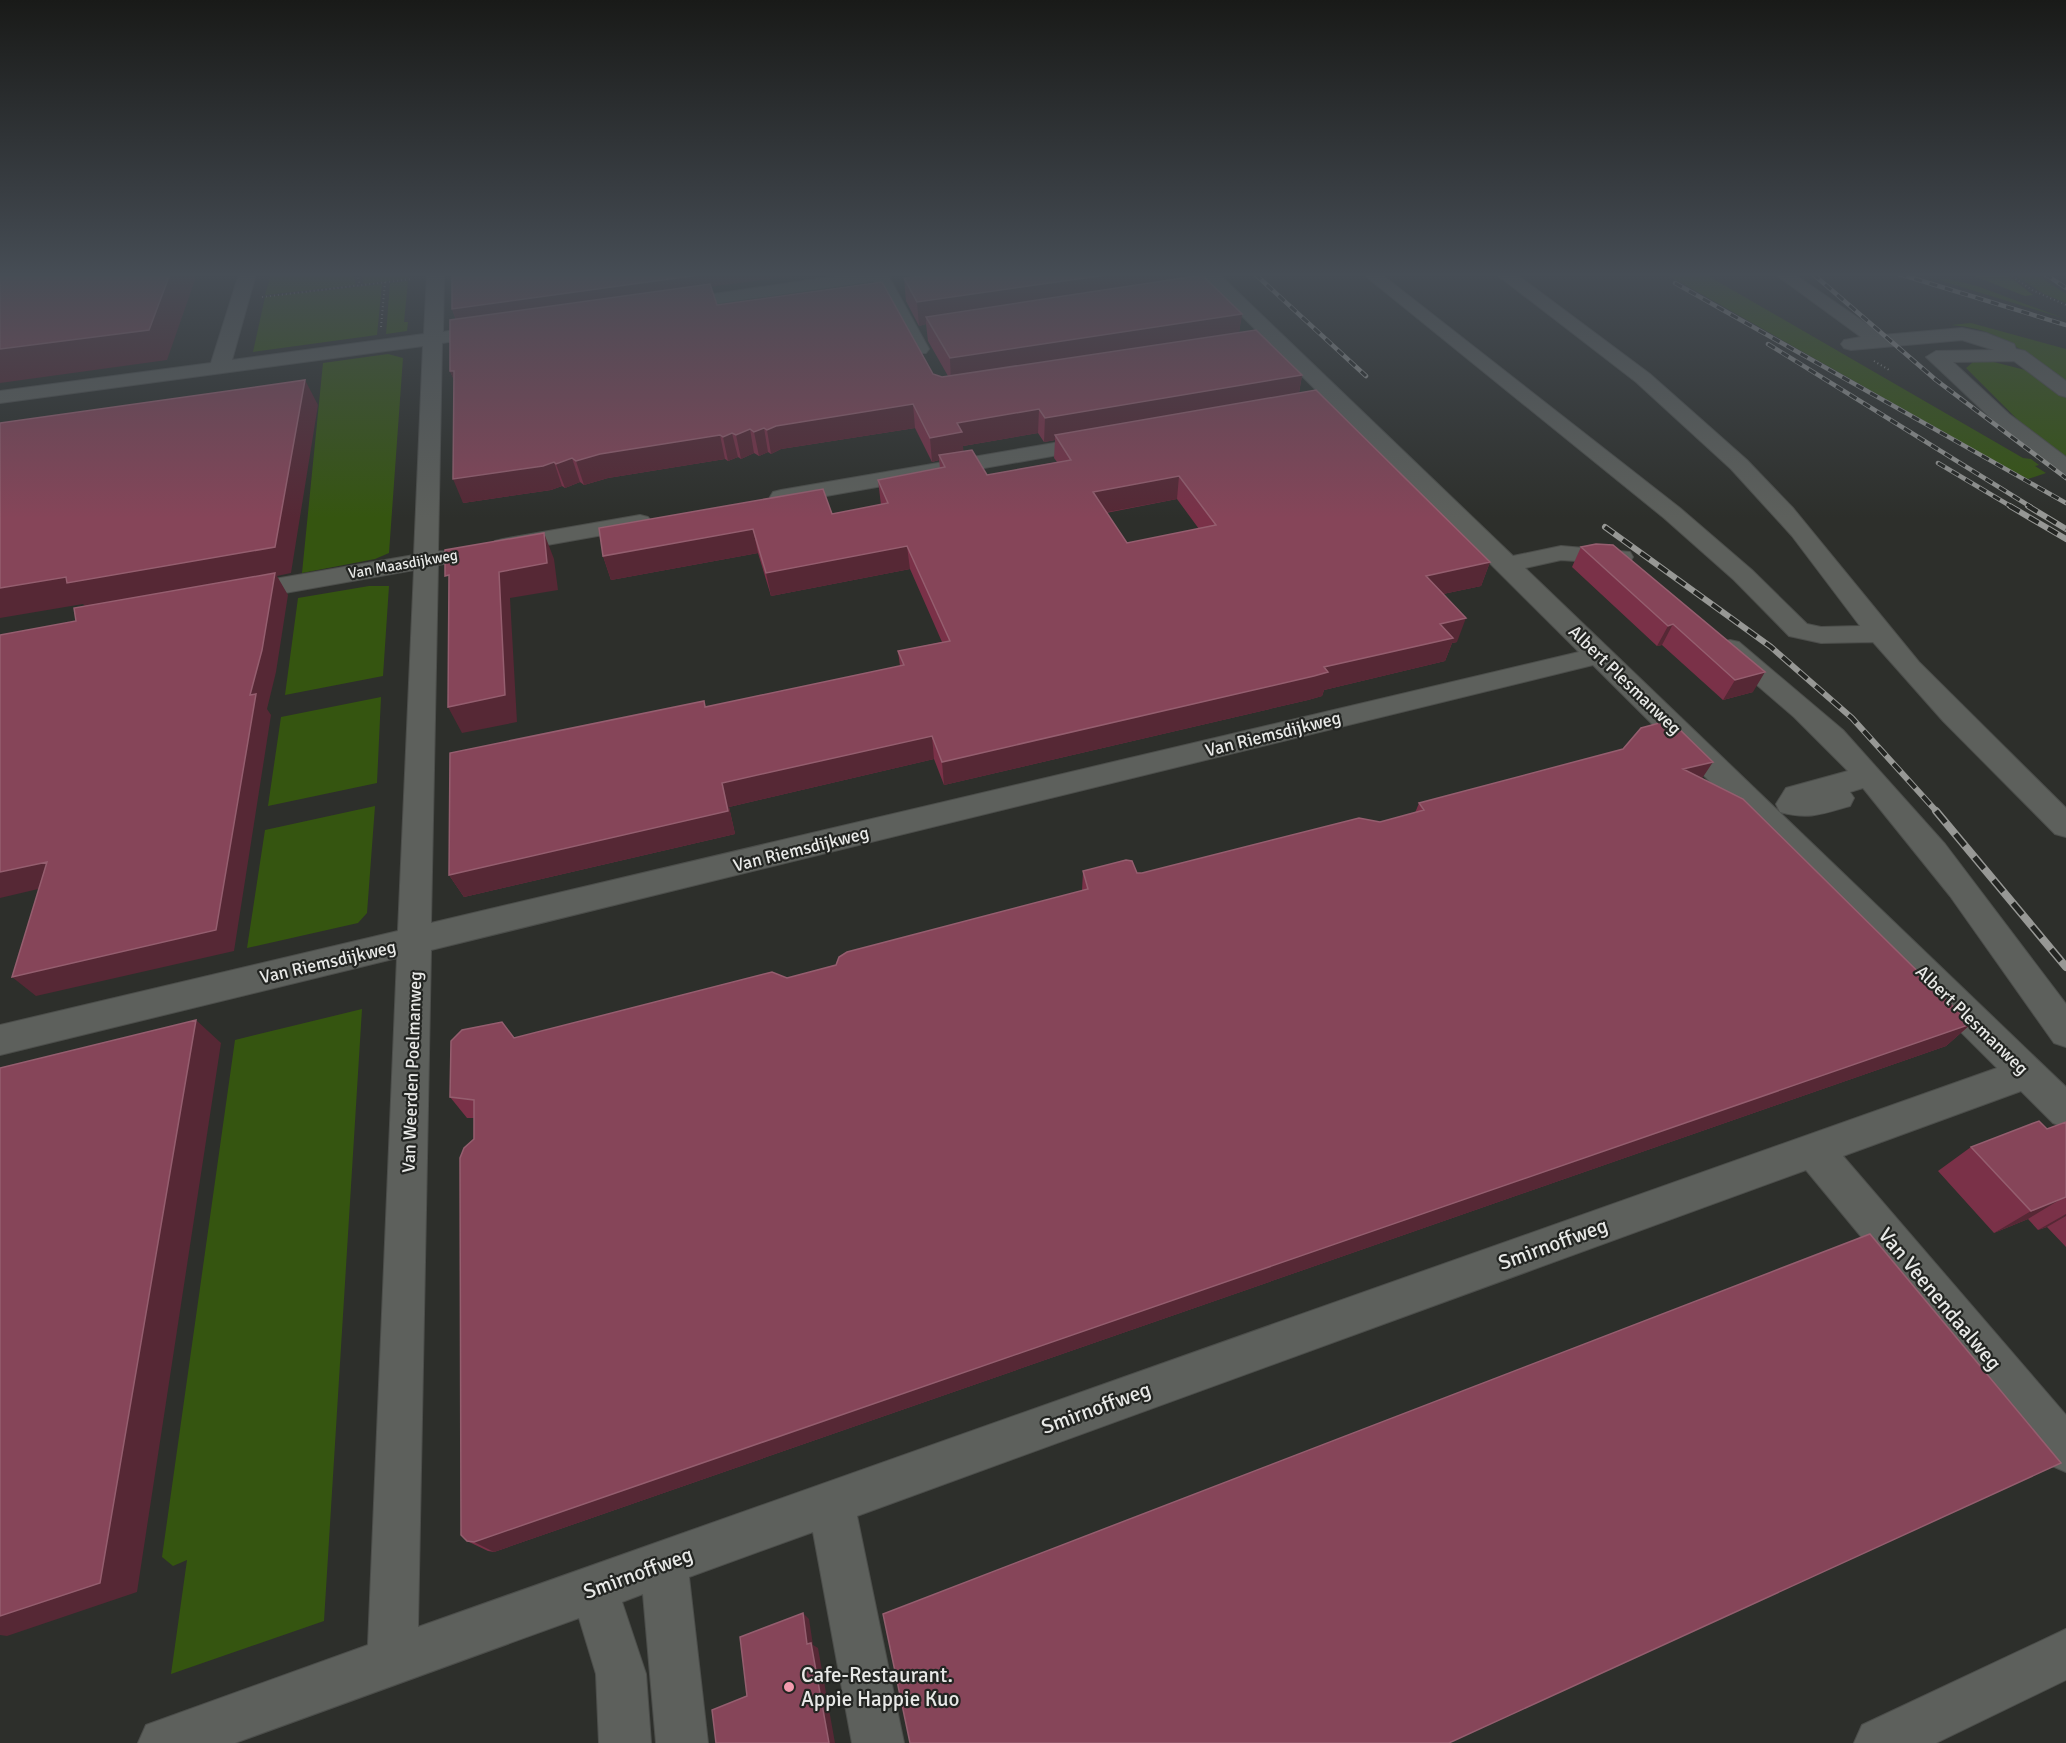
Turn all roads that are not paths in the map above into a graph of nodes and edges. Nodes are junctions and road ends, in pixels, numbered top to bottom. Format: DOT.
graph roads {
  1 [pos="223,355"];
  2 [pos="308,355"];
  3 [pos="435,355"];
  4 [pos="923,355"];
  5 [pos="1294,355"];
  6 [pos="1473,355"];
  7 [pos="1612,355"];
  8 [pos="2004,355"];
  9 [pos="2018,355"];
  10 [pos="927,363"];
  11 [pos="220,367"];
  12 [pos="2066,391"];
  13 [pos="0,397"];
  14 [pos="1339,399"];
  15 [pos="1268,412"];
  16 [pos="1116,438"];
  17 [pos="2066,468"];
  18 [pos="766,500"];
  19 [pos="660,519"];
  20 [pos="485,550"];
  21 [pos="444,557"];
  22 [pos="1506,565"];
  23 [pos="1642,572"];
  24 [pos="219,597"];
  25 [pos="1712,632"];
  26 [pos="1880,634"];
  27 [pos="1601,655"];
  28 [pos="1869,776"];
  29 [pos="1834,792"];
  30 [pos="2066,826"];
  31 [pos="415,942"];
  32 [pos="2066,1032"];
  33 [pos="0,1040"];
  34 [pos="2027,1073"];
  35 [pos="2066,1111"];
  36 [pos="1814,1150"];
  37 [pos="2066,1449"];
  38 [pos="831,1503"];
  39 [pos="664,1563"];
  40 [pos="594,1589"];
  41 [pos="2066,1654"];
  42 [pos="392,1661"];
  43 [pos="164,1743"];
  44 [pos="625,1743"];
  45 [pos="682,1743"];
  46 [pos="878,1743"];
  47 [pos="1880,1743"];
  1 -- 11 [label="street"];
  2 -- 11 [label="street"];
  3 -- 21 [label="street, Van Weerden Poelmanweg"];
  4 -- 10 [label="street"];
  5 -- 14 [label="street, Albert Plesmanweg"];
  6 -- 26 [label="street"];
  7 -- 26 [label="street"];
  8 -- 17 [label="street"];
  9 -- 12 [label="street"];
  11 -- 13 [label="street"];
  14 -- 15 [label="street"];
  14 -- 22 [label="street, Albert Plesmanweg"];
  16 -- 18 [label="street"];
  19 -- 20 [label="street"];
  21 -- 24 [label="street, Van Maasdijkweg"];
  21 -- 31 [label="street, Van Weerden Poelmanweg"];
  22 -- 23 [label="street"];
  22 -- 27 [label="street, Albert Plesmanweg"];
  25 -- 28 [label="street"];
  26 -- 30 [label="street"];
  27 -- 31 [label="street, Van Riemsdijkweg"];
  27 -- 34 [label="street, Albert Plesmanweg"];
  28 -- 29 [label="street"];
  28 -- 32 [label="street"];
  31 -- 33 [label="street, Van Riemsdijkweg"];
  31 -- 42 [label="street, Van Weerden Poelmanweg"];
  34 -- 35 [label="street, Albert Plesmanweg"];
  34 -- 36 [label="street, Smirnoffweg"];
  36 -- 37 [label="street, Van Veenendaalweg"];
  36 -- 38 [label="street, Smirnoffweg"];
  38 -- 39 [label="street, Smirnoffweg"];
  38 -- 46 [label="street"];
  39 -- 40 [label="street, Smirnoffweg"];
  39 -- 45 [label="street"];
  40 -- 42 [label="street, Smirnoffweg"];
  40 -- 44 [label="street"];
  41 -- 47 [label="street"];
  42 -- 43 [label="street, Smirnoffweg"];
}
